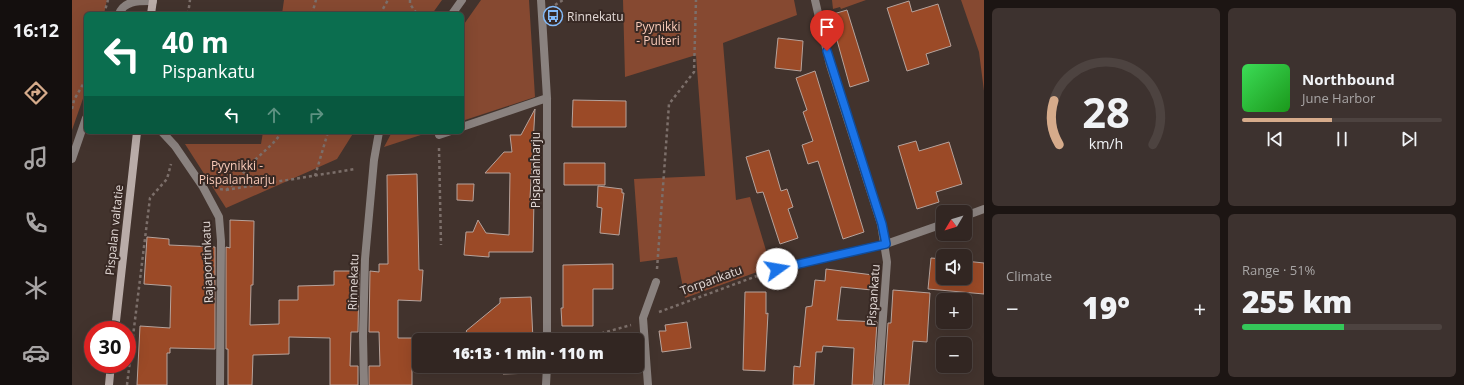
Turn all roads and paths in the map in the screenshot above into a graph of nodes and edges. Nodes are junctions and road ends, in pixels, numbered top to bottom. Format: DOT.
graph roads {
  1 [pos="153,0"];
  2 [pos="190,0"];
  3 [pos="316,0"];
  4 [pos="388,0"];
  5 [pos="410,0"];
  6 [pos="462,0"];
  7 [pos="541,0"];
  8 [pos="696,0"];
  9 [pos="815,0"];
  10 [pos="120,12"];
  11 [pos="151,12"];
  12 [pos="188,12"];
  13 [pos="313,12"];
  14 [pos="381,12"];
  15 [pos="416,12"];
  16 [pos="453,12"];
  17 [pos="84,82"];
  18 [pos="546,98"];
  19 [pos="72,109"];
  20 [pos="84,124"];
  21 [pos="464,126"];
  22 [pos="137,134"];
  23 [pos="164,134"];
  24 [pos="281,134"];
  25 [pos="327,134"];
  26 [pos="379,134"];
  27 [pos="442,134"];
  28 [pos="439,135"];
  29 [pos="175,146"];
  30 [pos="72,159"];
  31 [pos="355,169"];
  32 [pos="315,176"];
  33 [pos="203,187"];
  34 [pos="226,190"];
  35 [pos="984,209"];
  36 [pos="972,213"];
  37 [pos="936,226"];
  38 [pos="886,244"];
  39 [pos="441,245"];
  40 [pos="777,269"];
  41 [pos="656,282"];
  42 [pos="657,312"];
  43 [pos="116,321"];
  44 [pos="630,325"];
  45 [pos="547,333"];
  46 [pos="602,333"];
  47 [pos="110,373"];
  48 [pos="547,373"];
  49 [pos="109,385"];
  50 [pos="127,385"];
  51 [pos="220,385"];
  52 [pos="364,385"];
  53 [pos="546,385"];
  54 [pos="648,385"];
  55 [pos="878,385"];
  1 -- 10 [label="street"];
  1 -- 11 [label="main road"];
  2 -- 12 [label="path"];
  3 -- 13 [label="path"];
  4 -- 14 [label="path"];
  5 -- 15 [label="path"];
  6 -- 16 [label="street"];
  7 -- 18 [label="street, Pispalanharju"];
  8 -- 41 [label="path"];
  9 -- 38 [label="street, Pispankatu"];
  17 -- 19 [label="path"];
  18 -- 21 [label="street"];
  18 -- 45 [label="street, Pispalanharju"];
  20 -- 30 [label="street"];
  22 -- 43 [label="main road, Pispalan valtatie"];
  23 -- 29 [label="street, Rajaportinkatu"];
  24 -- 34 [label="path"];
  25 -- 32 [label="path"];
  26 -- 52 [label="street, Rinnekatu"];
  27 -- 28 [label="street"];
  28 -- 39 [label="path"];
  29 -- 33 [label="street, Rajaportinkatu"];
  29 -- 50 [label="path"];
  31 -- 32 [label="path"];
  32 -- 34 [label="path"];
  33 -- 34 [label="path"];
  33 -- 51 [label="street, Rajaportinkatu"];
  35 -- 36 [label="street"];
  37 -- 38 [label="street"];
  38 -- 40 [label="street"];
  38 -- 55 [label="street, Pispankatu"];
  40 -- 42 [label="path, Torpankatu"];
  41 -- 54 [label="street"];
  44 -- 46 [label="path"];
  47 -- 49 [label="main road"];
  48 -- 53 [label="street"];
}
